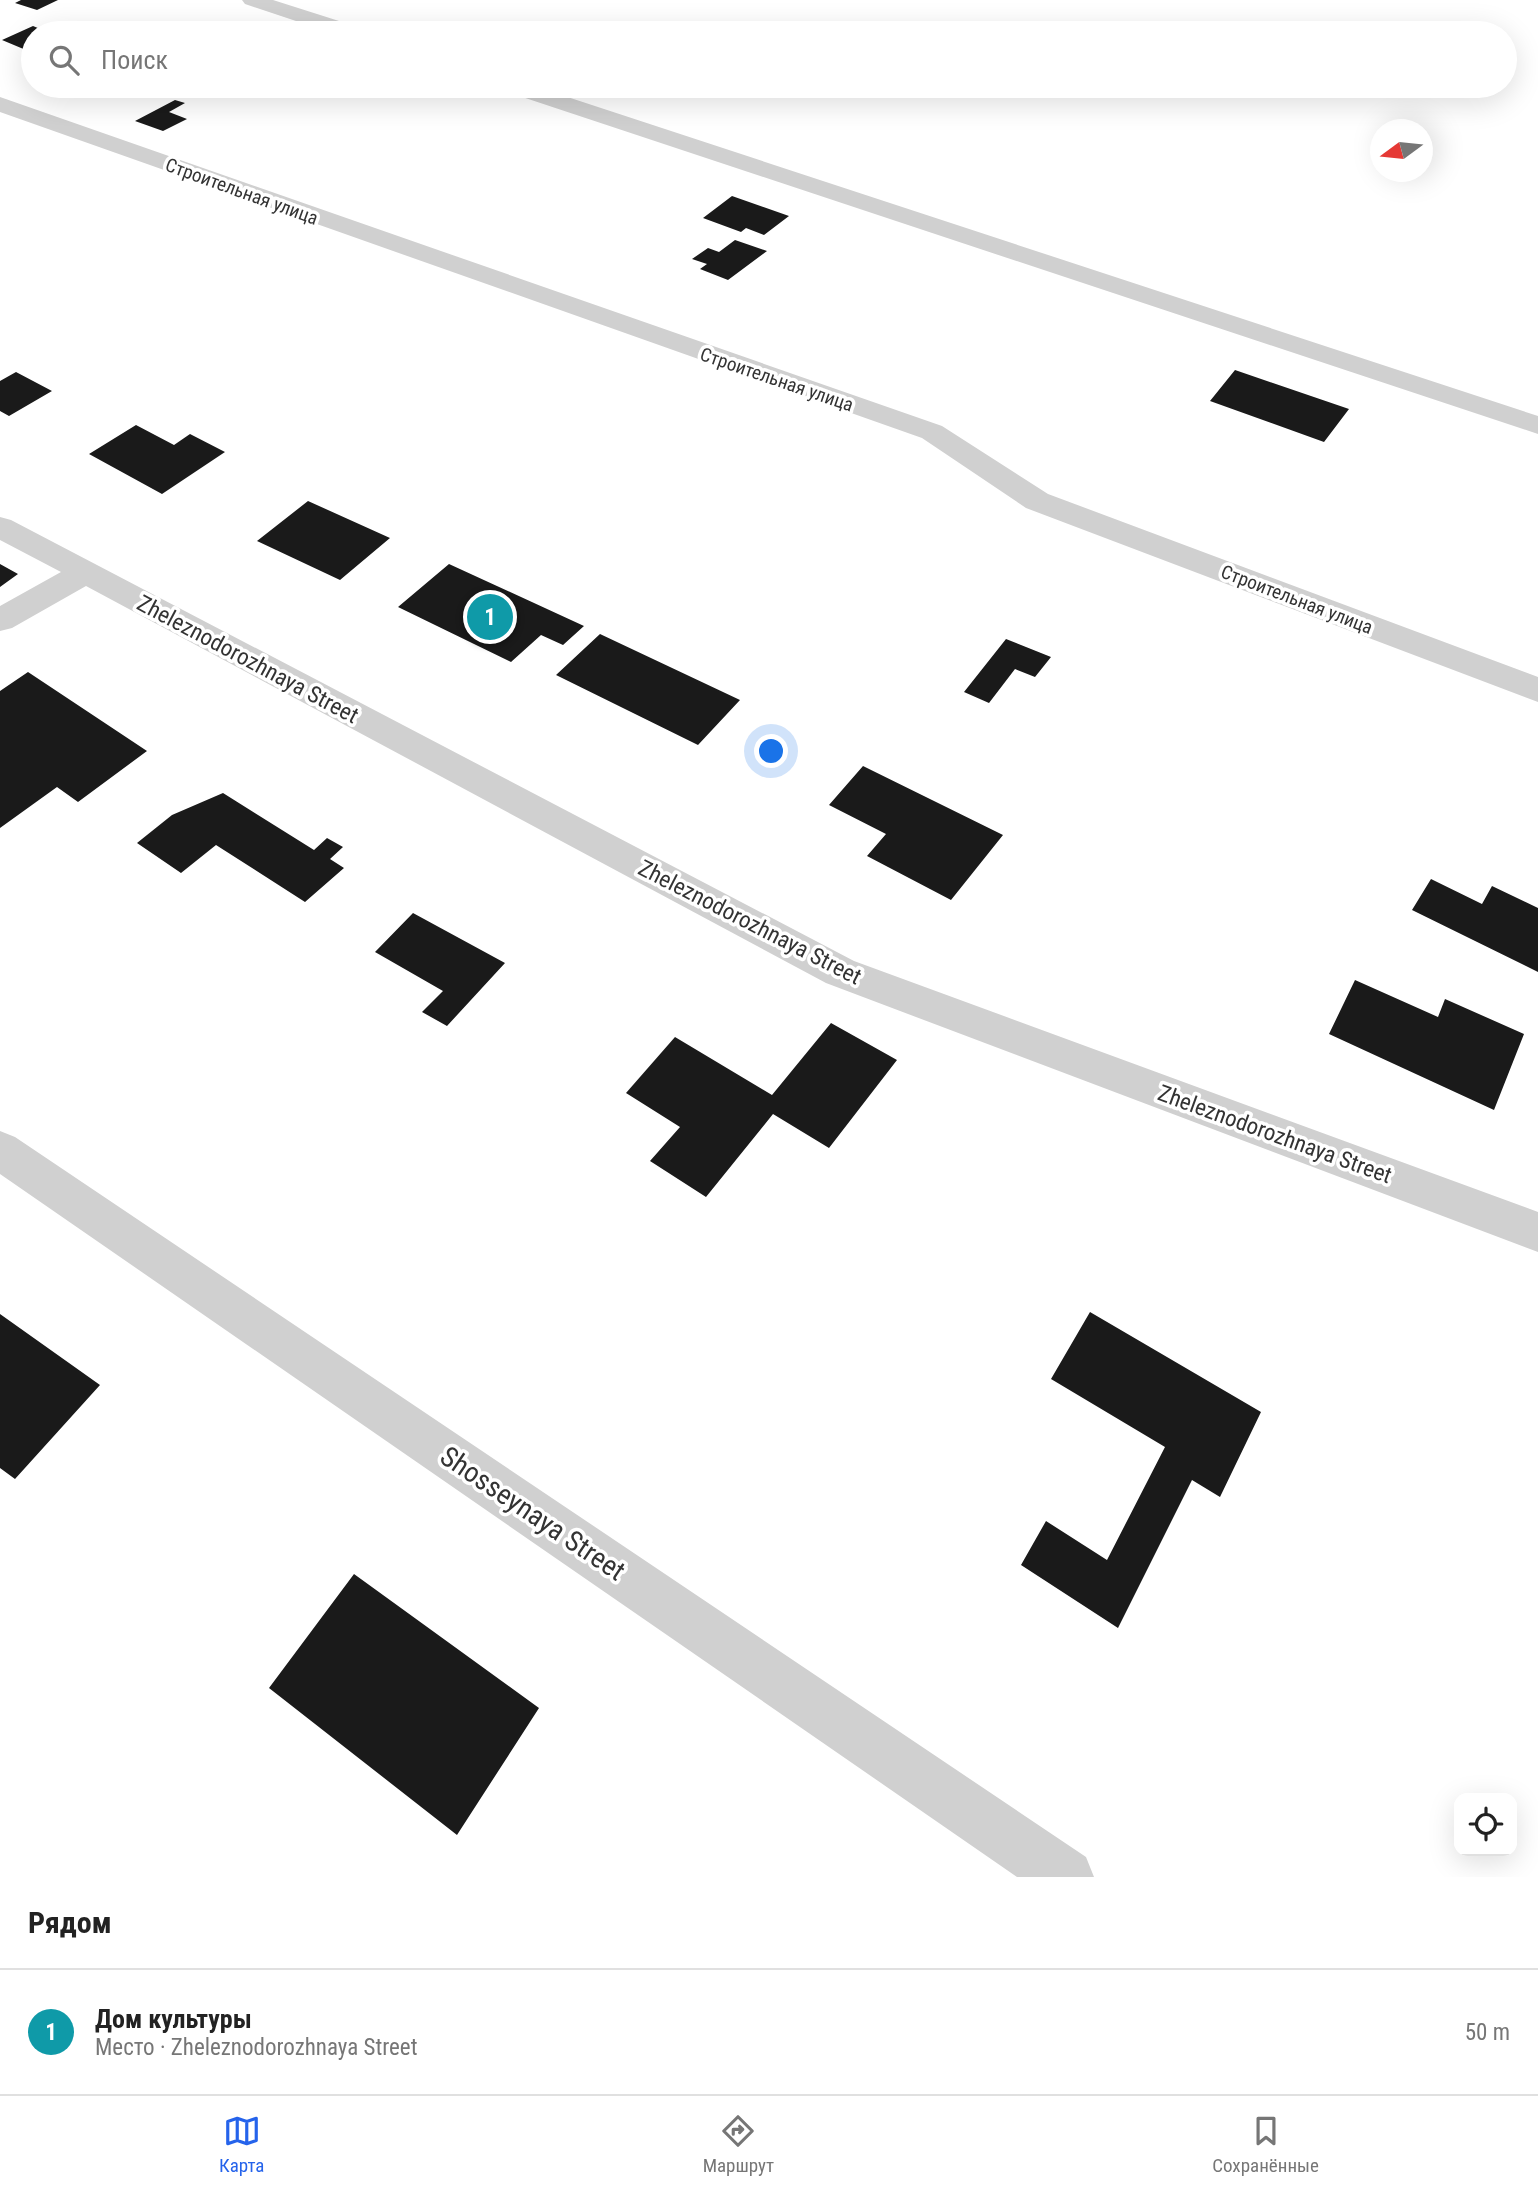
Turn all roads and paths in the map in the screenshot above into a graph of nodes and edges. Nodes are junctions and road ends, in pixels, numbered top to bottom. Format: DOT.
graph roads {
  1 [pos="252,0"];
  2 [pos="316,21"];
  3 [pos="548,98"];
  4 [pos="0,104"];
  5 [pos="1538,425"];
  6 [pos="0,527"];
  7 [pos="84,573"];
  8 [pos="0,620"];
  9 [pos="1538,690"];
  10 [pos="0,1150"];
  11 [pos="1538,1232"];
  12 [pos="1066,1877"];
  1 -- 2 [label="street"];
  3 -- 5 [label="street"];
  4 -- 9 [label="street, Строительная улица"];
  6 -- 7 [label="street, Zheleznodorozhnaya Street"];
  7 -- 8 [label="street"];
  7 -- 11 [label="street, Zheleznodorozhnaya Street"];
  10 -- 12 [label="street, Shosseynaya Street"];
}
